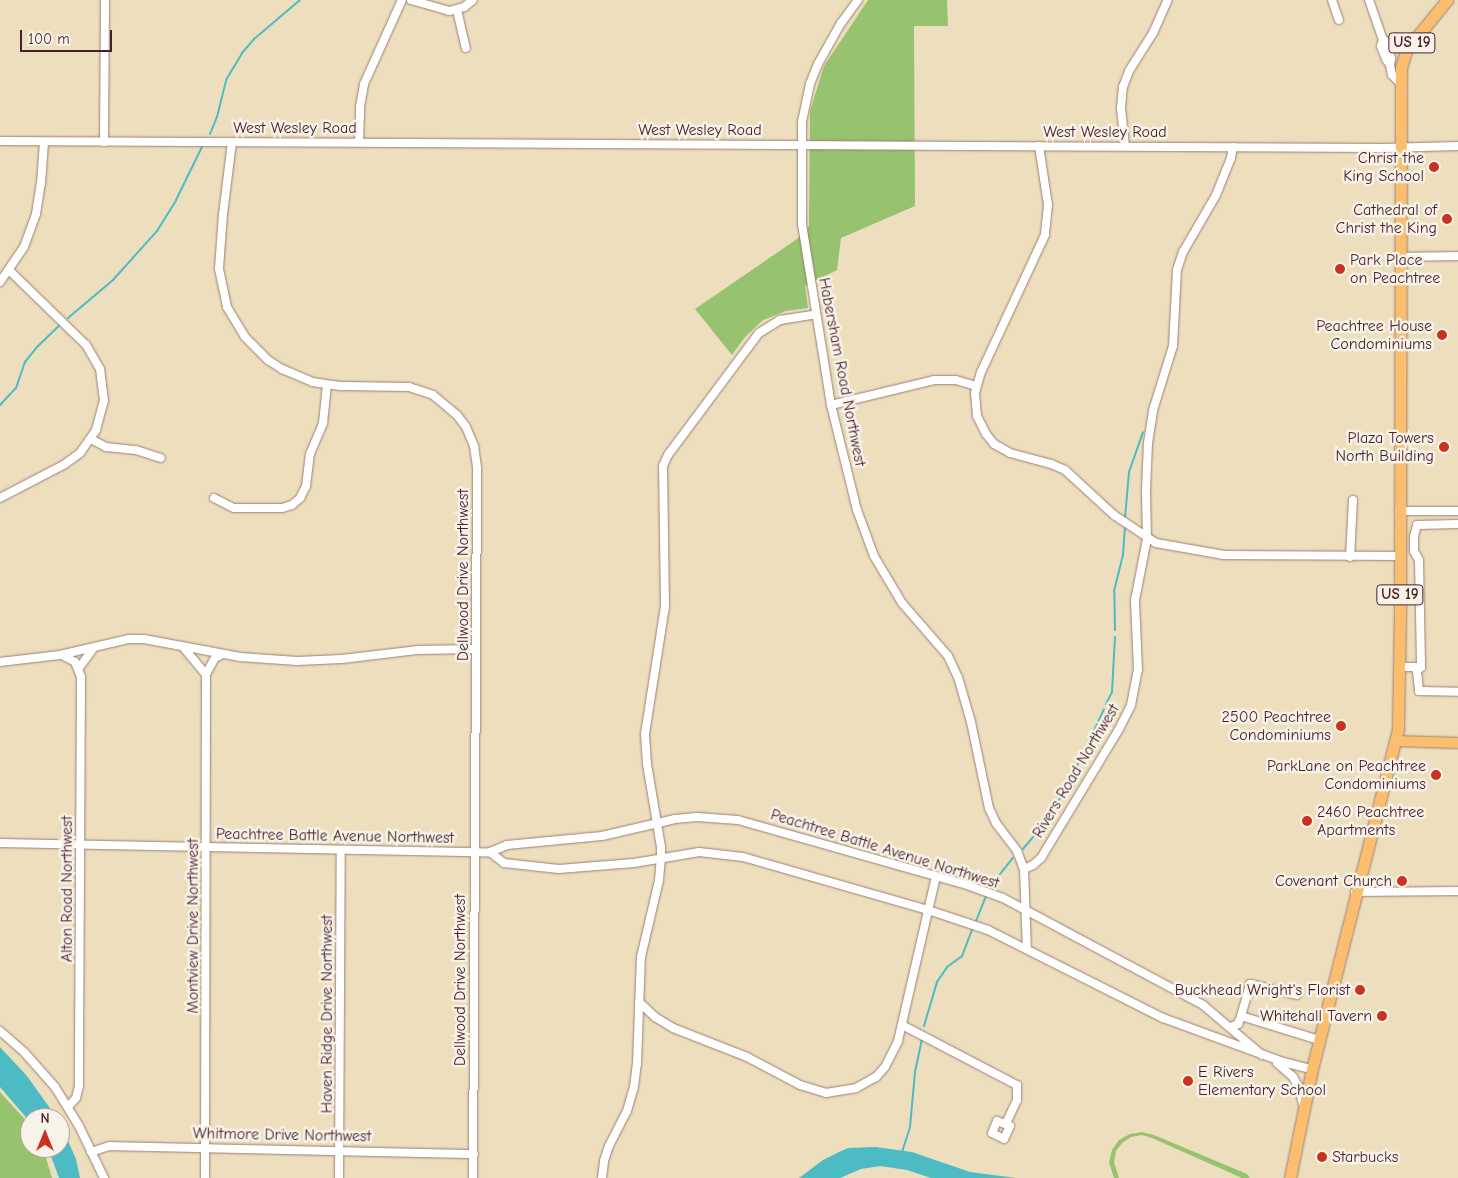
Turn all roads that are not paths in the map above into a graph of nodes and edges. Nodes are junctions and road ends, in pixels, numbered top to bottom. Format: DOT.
graph roads {
  1 [pos="105,0"];
  2 [pos="402,0"];
  3 [pos="411,0"];
  4 [pos="473,0"];
  5 [pos="858,0"];
  6 [pos="1168,0"];
  7 [pos="1332,0"];
  8 [pos="1369,0"];
  9 [pos="1447,0"];
  10 [pos="457,10"];
  11 [pos="1339,20"];
  12 [pos="1383,40"];
  13 [pos="466,48"];
  14 [pos="1406,50"];
  15 [pos="1400,83"];
  16 [pos="0,141"];
  17 [pos="44,142"];
  18 [pos="104,142"];
  19 [pos="232,142"];
  20 [pos="359,142"];
  21 [pos="802,144"];
  22 [pos="1039,146"];
  23 [pos="1125,146"];
  24 [pos="1458,146"];
  25 [pos="1233,147"];
  26 [pos="1399,147"];
  27 [pos="1458,256"];
  28 [pos="1400,257"];
  29 [pos="9,270"];
  30 [pos="0,282"];
  31 [pos="816,314"];
  32 [pos="327,385"];
  33 [pos="976,386"];
  34 [pos="831,405"];
  35 [pos="91,439"];
  36 [pos="161,458"];
  37 [pos="0,498"];
  38 [pos="214,498"];
  39 [pos="1353,500"];
  40 [pos="1399,511"];
  41 [pos="1458,511"];
  42 [pos="1458,524"];
  43 [pos="1147,539"];
  44 [pos="1399,556"];
  45 [pos="1350,557"];
  46 [pos="181,645"];
  47 [pos="94,648"];
  48 [pos="476,649"];
  49 [pos="223,654"];
  50 [pos="60,655"];
  51 [pos="0,662"];
  52 [pos="1399,667"];
  53 [pos="1421,667"];
  54 [pos="79,668"];
  55 [pos="206,674"];
  56 [pos="1458,692"];
  57 [pos="1396,741"];
  58 [pos="1458,743"];
  59 [pos="657,823"];
  60 [pos="0,843"];
  61 [pos="81,844"];
  62 [pos="207,847"];
  63 [pos="341,850"];
  64 [pos="475,852"];
  65 [pos="490,852"];
  66 [pos="661,858"];
  67 [pos="1024,869"];
  68 [pos="936,876"];
  69 [pos="1458,891"];
  70 [pos="1354,892"];
  71 [pos="1024,907"];
  72 [pos="928,910"];
  73 [pos="1027,948"];
  74 [pos="1298,995"];
  75 [pos="639,1002"];
  76 [pos="1241,1016"];
  77 [pos="902,1025"];
  78 [pos="1231,1027"];
  79 [pos="0,1031"];
  80 [pos="1319,1040"];
  81 [pos="1262,1055"];
  82 [pos="1271,1058"];
  83 [pos="1312,1069"];
  84 [pos="68,1107"];
  85 [pos="1304,1109"];
  86 [pos="1006,1124"];
  87 [pos="206,1148"];
  88 [pos="340,1150"];
  89 [pos="91,1152"];
  90 [pos="474,1154"];
  91 [pos="104,1178"];
  92 [pos="205,1178"];
  93 [pos="340,1178"];
  94 [pos="473,1178"];
  95 [pos="602,1178"];
  96 [pos="1290,1178"];
  1 -- 18 [label="street"];
  2 -- 20 [label="street"];
  3 -- 10 [label="street"];
  4 -- 10 [label="street"];
  5 -- 21 [label="street, Habersham Road Northwest"];
  6 -- 23 [label="street"];
  7 -- 11 [label="street"];
  8 -- 12 [label="street"];
  9 -- 14 [label="highway, US 19"];
  10 -- 13 [label="street"];
  12 -- 14 [label="street"];
  12 -- 15 [label="street"];
  14 -- 15 [label="highway, US 19"];
  15 -- 26 [label="highway, US 19"];
  16 -- 17 [label="street, West Wesley Road"];
  17 -- 18 [label="street, West Wesley Road"];
  17 -- 29 [label="street"];
  18 -- 19 [label="street, West Wesley Road"];
  19 -- 20 [label="street, West Wesley Road"];
  19 -- 32 [label="street, Dellwood Drive Northwest"];
  20 -- 21 [label="street, West Wesley Road"];
  21 -- 22 [label="street, West Wesley Road"];
  21 -- 31 [label="street, Habersham Road Northwest"];
  22 -- 23 [label="street, West Wesley Road"];
  22 -- 33 [label="street"];
  23 -- 25 [label="street, West Wesley Road"];
  24 -- 26 [label="street, West Wesley Road"];
  25 -- 26 [label="street, West Wesley Road"];
  25 -- 43 [label="street, Rivers Road Northwest"];
  26 -- 28 [label="highway, US 19"];
  27 -- 28 [label="street"];
  28 -- 40 [label="highway, US 19"];
  29 -- 30 [label="street"];
  29 -- 35 [label="street"];
  31 -- 34 [label="street, Habersham Road Northwest"];
  31 -- 59 [label="street"];
  32 -- 38 [label="street"];
  32 -- 48 [label="street, Dellwood Drive Northwest"];
  33 -- 34 [label="street"];
  33 -- 43 [label="street"];
  34 -- 67 [label="street, Habersham Road Northwest"];
  35 -- 36 [label="street"];
  35 -- 37 [label="street"];
  39 -- 45 [label="street"];
  40 -- 41 [label="street"];
  40 -- 44 [label="highway, US 19"];
  42 -- 53 [label="street"];
  43 -- 45 [label="street"];
  43 -- 67 [label="street, Rivers Road Northwest"];
  44 -- 45 [label="street"];
  44 -- 52 [label="highway, US 19"];
  46 -- 47 [label="street"];
  46 -- 49 [label="street"];
  46 -- 55 [label="street"];
  47 -- 50 [label="street"];
  47 -- 54 [label="street"];
  48 -- 49 [label="street"];
  48 -- 64 [label="street, Dellwood Drive Northwest"];
  49 -- 55 [label="street"];
  50 -- 51 [label="street"];
  50 -- 54 [label="street"];
  52 -- 53 [label="street"];
  52 -- 57 [label="highway, US 19"];
  53 -- 56 [label="street"];
  54 -- 61 [label="street, Alton Road Northwest"];
  55 -- 62 [label="street, Montview Drive Northwest"];
  57 -- 58 [label="main road"];
  57 -- 70 [label="highway, US 19"];
  59 -- 65 [label="street, Peachtree Battle Avenue Northwest"];
  59 -- 66 [label="street"];
  59 -- 68 [label="street, Peachtree Battle Avenue Northwest"];
  60 -- 61 [label="street, Peachtree Battle Avenue Northwest"];
  61 -- 62 [label="street, Peachtree Battle Avenue Northwest"];
  61 -- 84 [label="street, Alton Road Northwest"];
  62 -- 63 [label="street, Peachtree Battle Avenue Northwest"];
  62 -- 87 [label="street, Montview Drive Northwest"];
  63 -- 64 [label="street, Peachtree Battle Avenue Northwest"];
  63 -- 88 [label="street, Haven Ridge Drive Northwest"];
  64 -- 65 [label="street, Peachtree Battle Avenue Northwest"];
  64 -- 90 [label="street, Dellwood Drive Northwest"];
  65 -- 66 [label="street, Peachtree Battle Avenue Northwest"];
  66 -- 72 [label="street, Peachtree Battle Avenue Northwest"];
  66 -- 75 [label="street"];
  67 -- 71 [label="street"];
  68 -- 71 [label="street, Peachtree Battle Avenue Northwest"];
  68 -- 72 [label="street"];
  69 -- 70 [label="street"];
  70 -- 80 [label="highway, US 19"];
  71 -- 73 [label="street"];
  71 -- 78 [label="street, Peachtree Battle Avenue Northwest"];
  72 -- 73 [label="street, Peachtree Battle Avenue Northwest"];
  72 -- 77 [label="street"];
  73 -- 81 [label="street, Peachtree Battle Avenue Northwest"];
  74 -- 76 [label="street"];
  75 -- 77 [label="street"];
  75 -- 95 [label="street"];
  76 -- 78 [label="street"];
  76 -- 80 [label="street"];
  77 -- 86 [label="street"];
  78 -- 81 [label="street, Peachtree Battle Avenue Northwest"];
  79 -- 84 [label="street"];
  80 -- 83 [label="highway, US 19"];
  81 -- 82 [label="street, Peachtree Battle Avenue Northwest"];
  82 -- 83 [label="street, Peachtree Battle Avenue Northwest"];
  82 -- 85 [label="street, Peachtree Battle Avenue Northwest"];
  83 -- 85 [label="highway, US 19"];
  84 -- 89 [label="street"];
  85 -- 96 [label="highway, US 19"];
  87 -- 88 [label="street, Whitmore Drive Northwest"];
  87 -- 89 [label="street, Whitmore Drive Northwest"];
  87 -- 92 [label="street, Montview Drive Northwest"];
  88 -- 90 [label="street, Whitmore Drive Northwest"];
  88 -- 93 [label="street, Haven Ridge Drive Northwest"];
  89 -- 91 [label="street"];
  90 -- 94 [label="street, Dellwood Drive Northwest"];
}
